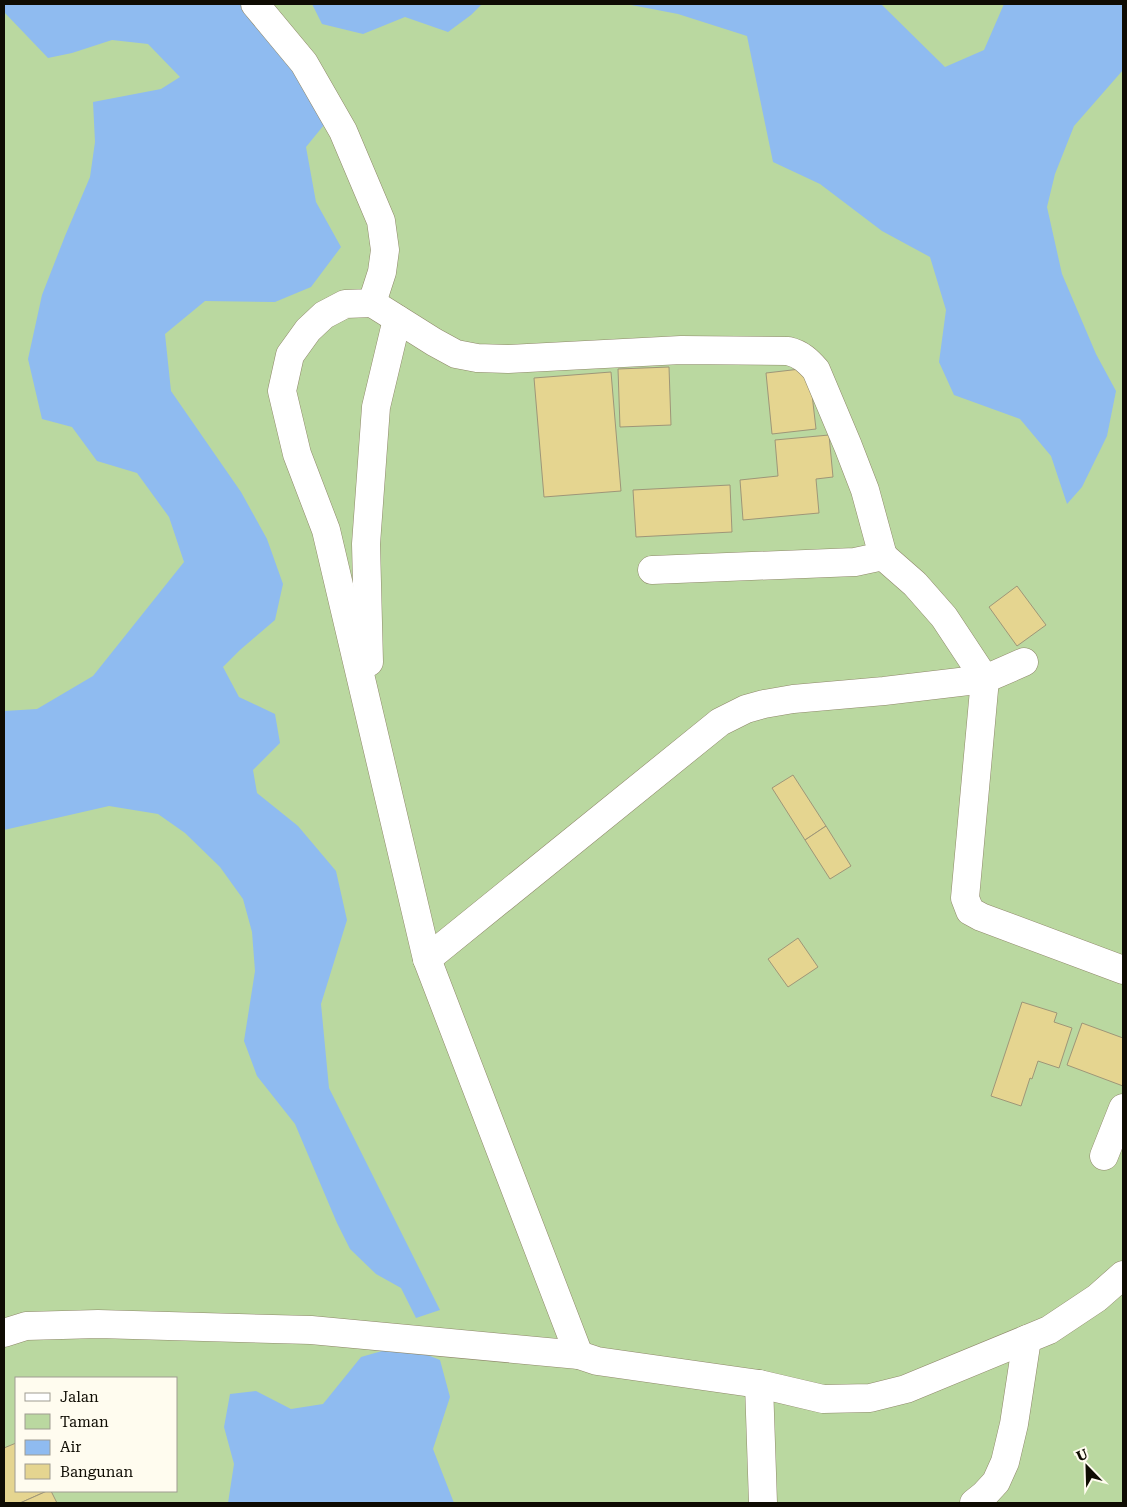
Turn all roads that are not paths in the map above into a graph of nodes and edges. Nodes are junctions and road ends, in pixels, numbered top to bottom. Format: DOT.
graph roads {
  1 [pos="256,4"];
  2 [pos="372,303"];
  3 [pos="397,319"];
  4 [pos="884,556"];
  5 [pos="652,570"];
  6 [pos="1024,662"];
  7 [pos="985,679"];
  8 [pos="370,721"];
  9 [pos="427,959"];
  10 [pos="1123,970"];
  11 [pos="1123,1108"];
  12 [pos="1104,1156"];
  13 [pos="1123,1275"];
  14 [pos="4,1333"];
  15 [pos="1027,1340"];
  16 [pos="579,1355"];
  17 [pos="759,1384"];
  18 [pos="763,1503"];
  19 [pos="974,1503"];
  1 -- 2 [label="lane"];
  2 -- 3 [label="lane"];
  2 -- 8 [label="lane"];
  3 -- 4 [label="lane"];
  3 -- 8 [label="lane"];
  4 -- 5 [label="lane"];
  4 -- 7 [label="lane"];
  6 -- 7 [label="lane"];
  7 -- 9 [label="lane"];
  7 -- 10 [label="lane"];
  8 -- 9 [label="lane"];
  9 -- 16 [label="lane"];
  11 -- 12 [label="lane"];
  13 -- 15 [label="lane"];
  14 -- 16 [label="lane"];
  15 -- 17 [label="lane"];
  15 -- 19 [label="lane"];
  16 -- 17 [label="lane"];
  17 -- 18 [label="lane"];
}
